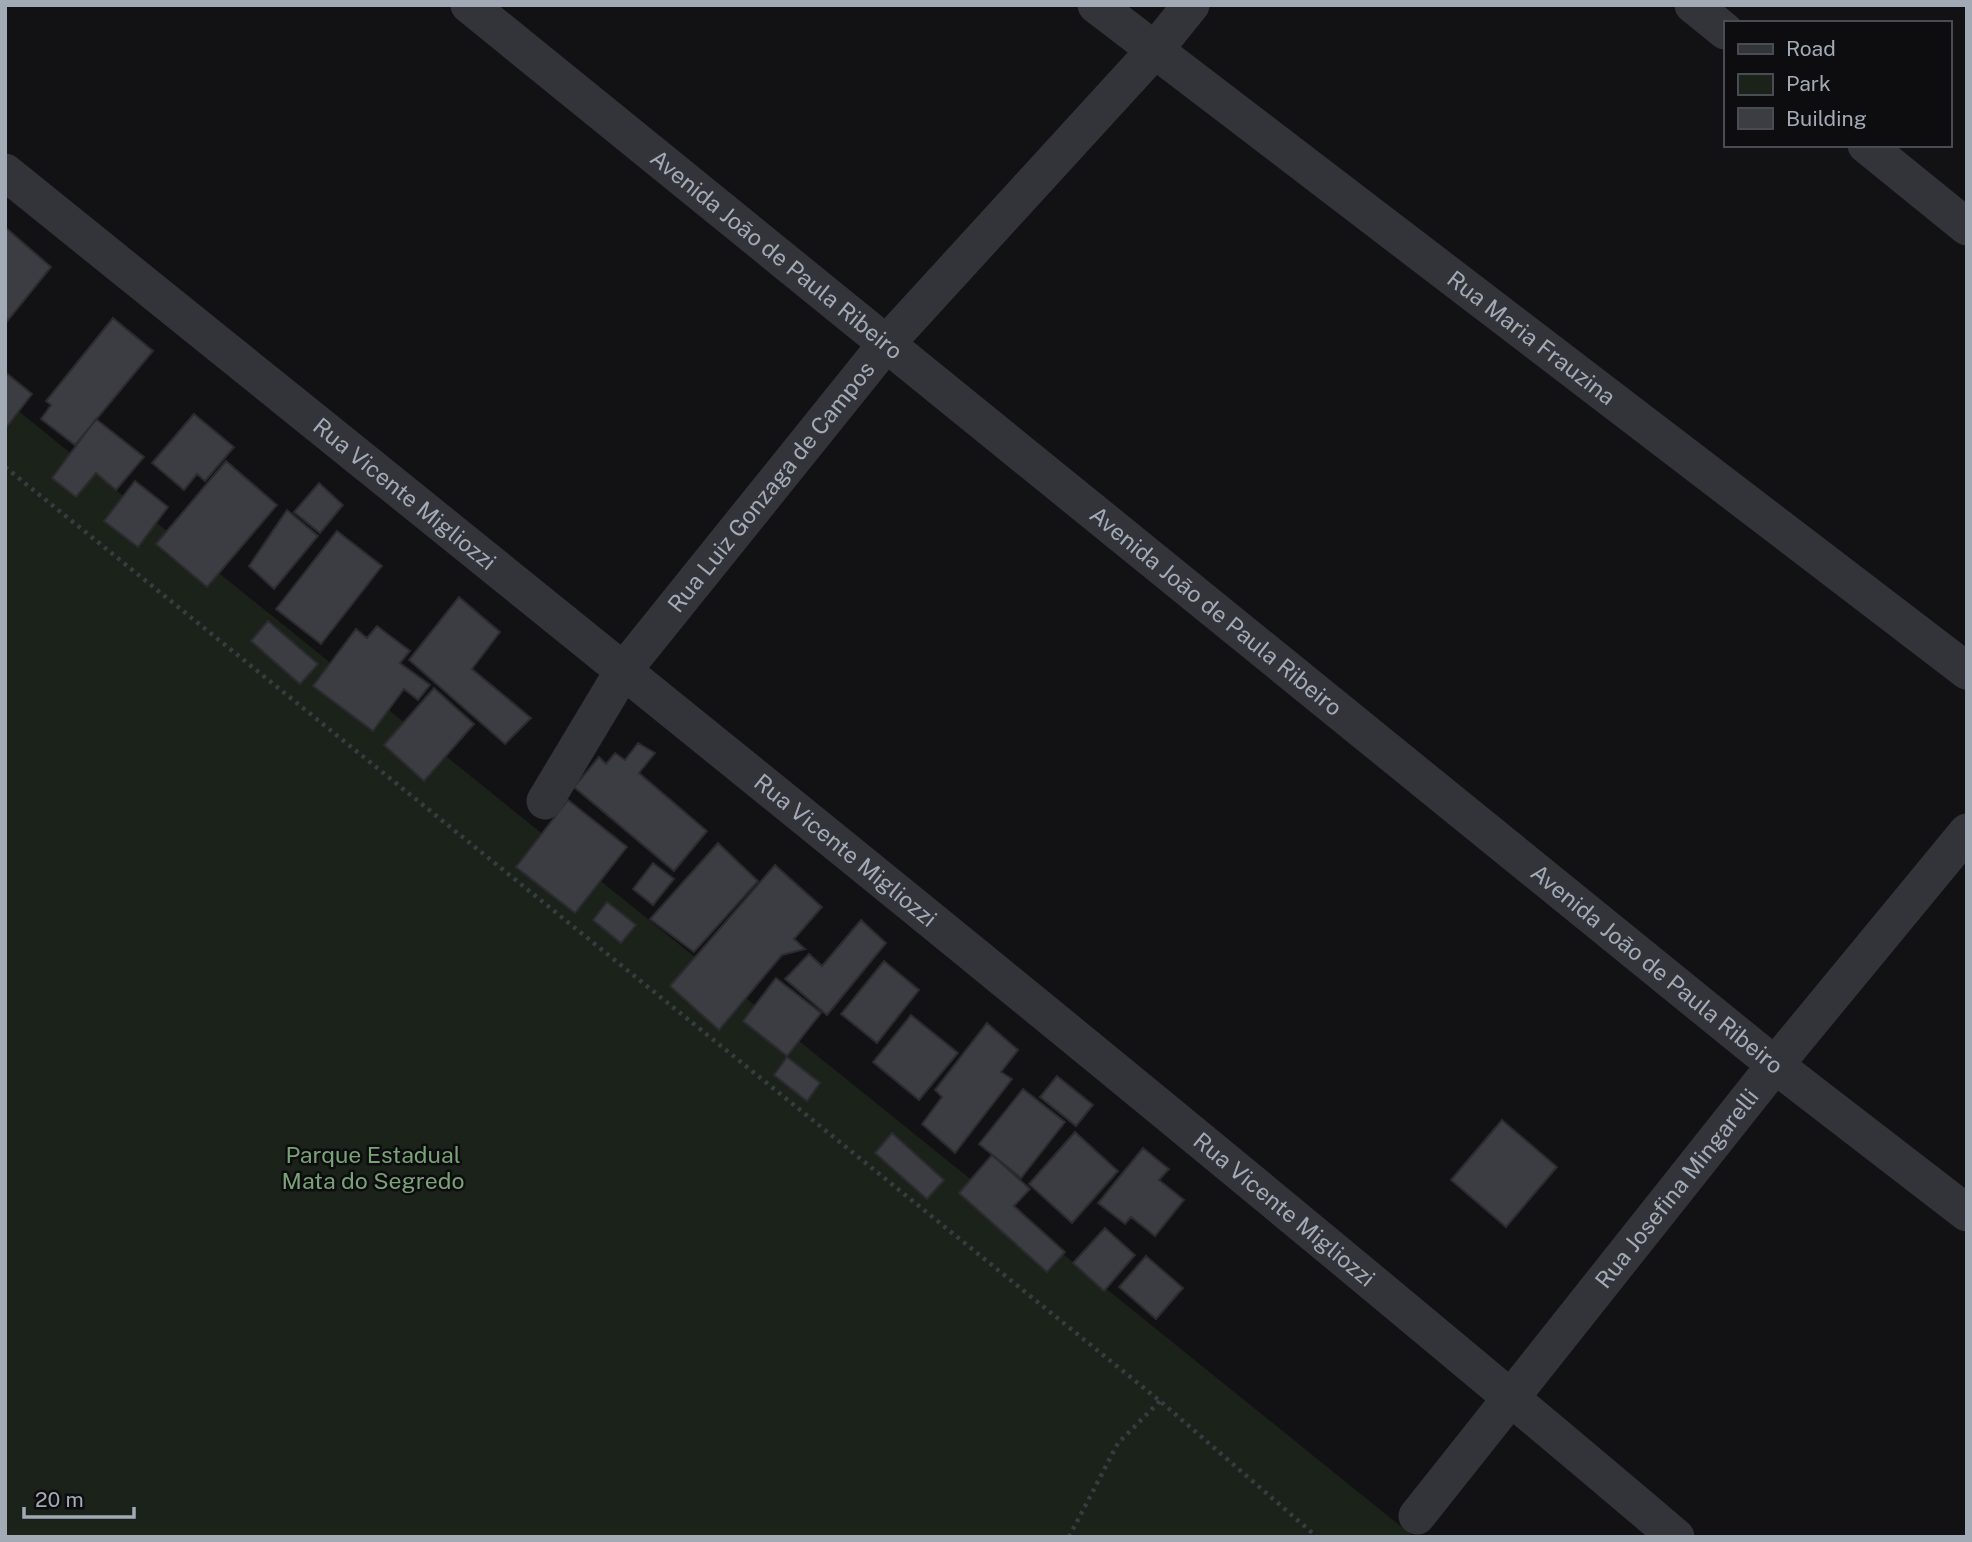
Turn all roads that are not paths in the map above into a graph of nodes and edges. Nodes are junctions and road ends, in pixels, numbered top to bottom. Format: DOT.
graph roads {
  1 [pos="469,5"];
  2 [pos="1096,5"];
  3 [pos="1191,5"];
  4 [pos="1693,5"];
  5 [pos="1724,30"];
  6 [pos="1154,51"];
  7 [pos="1868,147"];
  8 [pos="5,172"];
  9 [pos="1967,226"];
  10 [pos="886,344"];
  11 [pos="623,671"];
  12 [pos="1967,671"];
  13 [pos="545,801"];
  14 [pos="1967,831"];
  15 [pos="1775,1065"];
  16 [pos="1967,1213"];
  17 [pos="1513,1399"];
  18 [pos="1417,1516"];
  19 [pos="1676,1537"];
  1 -- 10 [label="street, Avenida João de Paula Ribeiro"];
  2 -- 6 [label="street, Rua Maria Frauzina"];
  3 -- 6 [label="street, Rua Luiz Gonzaga de Campos"];
  4 -- 5 [label="street"];
  6 -- 10 [label="street, Rua Luiz Gonzaga de Campos"];
  6 -- 12 [label="street, Rua Maria Frauzina"];
  7 -- 9 [label="street"];
  8 -- 11 [label="street, Rua Vicente Migliozzi"];
  10 -- 11 [label="street, Rua Luiz Gonzaga de Campos"];
  10 -- 15 [label="street, Avenida João de Paula Ribeiro"];
  11 -- 13 [label="street, Rua Luiz Gonzaga de Campos"];
  11 -- 17 [label="street, Rua Vicente Migliozzi"];
  14 -- 15 [label="street, Rua Josefina Mingarelli"];
  15 -- 16 [label="street, Avenida João de Paula Ribeiro"];
  15 -- 17 [label="street, Rua Josefina Mingarelli"];
  17 -- 18 [label="street, Rua Josefina Mingarelli"];
  17 -- 19 [label="street, Rua Vicente Migliozzi"];
}
